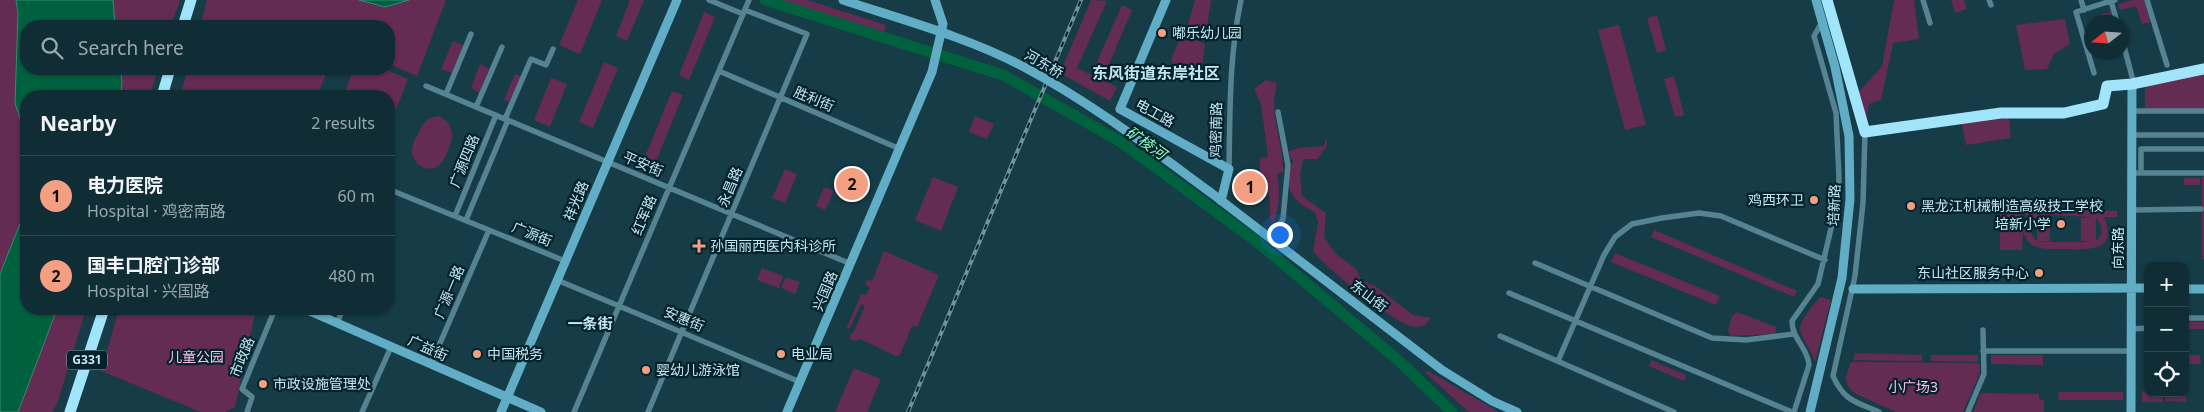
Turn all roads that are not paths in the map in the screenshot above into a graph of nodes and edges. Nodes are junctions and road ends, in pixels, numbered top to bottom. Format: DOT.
graph roads {
  1 [pos="184,0"];
  2 [pos="191,0"];
  3 [pos="677,0"];
  4 [pos="708,0"];
  5 [pos="749,0"];
  6 [pos="843,0"];
  7 [pos="935,0"];
  8 [pos="1166,0"];
  9 [pos="1241,0"];
  10 [pos="1816,0"];
  11 [pos="1827,0"];
  12 [pos="1923,0"];
  13 [pos="2081,0"];
  14 [pos="2147,0"];
  15 [pos="2113,1"];
  16 [pos="2084,10"];
  17 [pos="743,12"];
  18 [pos="2116,15"];
  19 [pos="179,20"];
  20 [pos="185,20"];
  21 [pos="1822,21"];
  22 [pos="1930,23"];
  23 [pos="470,34"];
  24 [pos="502,47"];
  25 [pos="553,49"];
  26 [pos="2127,60"];
  27 [pos="2166,65"];
  28 [pos="2204,69"];
  29 [pos="719,71"];
  30 [pos="2094,72"];
  31 [pos="162,75"];
  32 [pos="168,75"];
  33 [pos="2133,84"];
  34 [pos="426,86"];
  35 [pos="158,90"];
  36 [pos="164,90"];
  37 [pos="446,94"];
  38 [pos="781,98"];
  39 [pos="476,107"];
  40 [pos="2132,110"];
  41 [pos="2204,111"];
  42 [pos="1278,112"];
  43 [pos="496,115"];
  44 [pos="506,120"];
  45 [pos="1865,132"];
  46 [pos="2132,135"];
  47 [pos="2204,135"];
  48 [pos="2204,149"];
  49 [pos="900,150"];
  50 [pos="608,162"];
  51 [pos="1229,169"];
  52 [pos="2137,173"];
  53 [pos="2204,173"];
  54 [pos="669,188"];
  55 [pos="395,192"];
  56 [pos="1210,192"];
  57 [pos="1221,201"];
  58 [pos="2201,209"];
  59 [pos="2132,210"];
  60 [pos="732,214"];
  61 [pos="455,216"];
  62 [pos="466,220"];
  63 [pos="489,230"];
  64 [pos="1271,239"];
  65 [pos="1825,260"];
  66 [pos="565,261"];
  67 [pos="1535,263"];
  68 [pos="851,264"];
  69 [pos="558,280"];
  70 [pos="1590,288"];
  71 [pos="2132,288"];
  72 [pos="2144,288"];
  73 [pos="2189,289"];
  74 [pos="2204,289"];
  75 [pos="1853,290"];
  76 [pos="1509,293"];
  77 [pos="619,306"];
  78 [pos="102,315"];
  79 [pos="108,315"];
  80 [pos="273,315"];
  81 [pos="319,315"];
  82 [pos="340,315"];
  83 [pos="2189,318"];
  84 [pos="2204,318"];
  85 [pos="1576,322"];
  86 [pos="337,323"];
  87 [pos="2144,328"];
  88 [pos="2132,329"];
  89 [pos="1983,330"];
  90 [pos="682,332"];
  91 [pos="1793,334"];
  92 [pos="1500,336"];
  93 [pos="391,347"];
  94 [pos="1984,351"];
  95 [pos="2132,351"];
  96 [pos="1558,361"];
  97 [pos="432,364"];
  98 [pos="800,382"];
  99 [pos="507,397"];
  100 [pos="70,412"];
  101 [pos="77,412"];
  102 [pos="247,412"];
  103 [pos="362,412"];
  104 [pos="501,412"];
  105 [pos="541,412"];
  106 [pos="574,412"];
  107 [pos="648,412"];
  108 [pos="787,412"];
  109 [pos="1517,412"];
  110 [pos="1674,412"];
  111 [pos="1793,412"];
  112 [pos="1810,412"];
  113 [pos="1879,412"];
  114 [pos="1968,412"];
  115 [pos="2132,412"];
  1 -- 19 [label="highway"];
  2 -- 20 [label="highway"];
  3 -- 50 [label="main road, 祥光路"];
  4 -- 17 [label="street"];
  5 -- 17 [label="street, 红军路"];
  6 -- 56 [label="main road, 河东桥, bridge"];
  7 -- 49 [label="main road, 兴国路"];
  8 -- 51 [label="main road, 电工路"];
  9 -- 51 [label="street, 鸡密南路"];
  10 -- 21 [label="main road, 培新路"];
  11 -- 45 [label="highway"];
  12 -- 22 [label="street"];
  13 -- 16 [label="street"];
  14 -- 27 [label="street"];
  15 -- 16 [label="street"];
  15 -- 18 [label="street"];
  16 -- 30 [label="street"];
  17 -- 29 [label="street, 红军路"];
  17 -- 38 [label="street, 永昌路"];
  21 -- 65 [label="street"];
  21 -- 112 [label="main road, 培新路"];
  23 -- 37 [label="street"];
  24 -- 39 [label="street"];
  25 -- 44 [label="street, 广源四路"];
  26 -- 33 [label="street"];
  28 -- 33 [label="highway"];
  29 -- 38 [label="street, 胜利街"];
  29 -- 54 [label="street, 红军路"];
  31 -- 35 [label="highway"];
  32 -- 36 [label="highway"];
  33 -- 40 [label="main road, 向东路"];
  33 -- 45 [label="highway"];
  34 -- 37 [label="street, 平安街"];
  37 -- 39 [label="street, 平安街"];
  38 -- 49 [label="street, 胜利街"];
  38 -- 60 [label="street, 永昌路"];
  39 -- 43 [label="street, 平安街"];
  40 -- 41 [label="street"];
  40 -- 46 [label="main road, 向东路"];
  42 -- 64 [label="street"];
  43 -- 44 [label="street, 平安街"];
  43 -- 61 [label="street, 广源四路"];
  44 -- 50 [label="street, 平安街"];
  44 -- 62 [label="street, 广源四路"];
  45 -- 75 [label="street"];
  46 -- 47 [label="street"];
  46 -- 52 [label="main road, 向东路"];
  48 -- 52 [label="street"];
  49 -- 68 [label="main road, 兴国路"];
  50 -- 54 [label="street, 平安街"];
  50 -- 66 [label="main road, 祥光路"];
  51 -- 57 [label="main road, 鸡密南路"];
  52 -- 53 [label="street"];
  52 -- 59 [label="main road, 向东路"];
  54 -- 60 [label="street, 平安街"];
  54 -- 77 [label="street, 红军路"];
  55 -- 61 [label="street, 广源街"];
  56 -- 57 [label="main road, 东山街"];
  57 -- 64 [label="main road, 东山街"];
  58 -- 59 [label="street"];
  59 -- 71 [label="main road, 向东路"];
  60 -- 68 [label="street, 平安街"];
  60 -- 90 [label="street, 永昌路"];
  61 -- 62 [label="street, 广源街"];
  62 -- 63 [label="street, 广源街"];
  63 -- 66 [label="street, 广源街"];
  63 -- 97 [label="street, 广源一路"];
  64 -- 109 [label="main road, 东山街"];
  65 -- 70 [label="street"];
  65 -- 91 [label="street"];
  66 -- 69 [label="main road, 祥光路"];
  67 -- 70 [label="street"];
  68 -- 98 [label="main road, 兴国路"];
  69 -- 77 [label="street, 安惠街"];
  69 -- 99 [label="main road, 祥光路"];
  70 -- 85 [label="street"];
  70 -- 91 [label="street"];
  71 -- 72 [label="main road"];
  71 -- 75 [label="main road"];
  71 -- 88 [label="main road, 向东路"];
  73 -- 74 [label="main road"];
  75 -- 113 [label="street"];
  76 -- 85 [label="street"];
  77 -- 90 [label="street, 安惠街"];
  77 -- 106 [label="street, 红军路"];
  78 -- 100 [label="highway, G331"];
  79 -- 101 [label="highway, G331"];
  80 -- 102 [label="street, 市政路"];
  81 -- 86 [label="main road, 广益街"];
  82 -- 86 [label="street"];
  83 -- 84 [label="street"];
  85 -- 96 [label="street"];
  85 -- 111 [label="street"];
  86 -- 93 [label="main road, 广益街"];
  87 -- 88 [label="street"];
  88 -- 95 [label="main road, 向东路"];
  89 -- 94 [label="street"];
  90 -- 98 [label="street, 安惠街"];
  90 -- 107 [label="street, 永昌路"];
  91 -- 111 [label="street"];
  92 -- 96 [label="street"];
  93 -- 97 [label="main road, 广益街"];
  93 -- 103 [label="street"];
  94 -- 95 [label="street"];
  94 -- 114 [label="street"];
  95 -- 115 [label="main road, 向东路"];
  96 -- 110 [label="street"];
  97 -- 99 [label="main road, 广益街"];
  98 -- 108 [label="main road, 兴国路"];
  99 -- 104 [label="main road, 祥光路"];
  99 -- 105 [label="main road, 广益街"];
}
